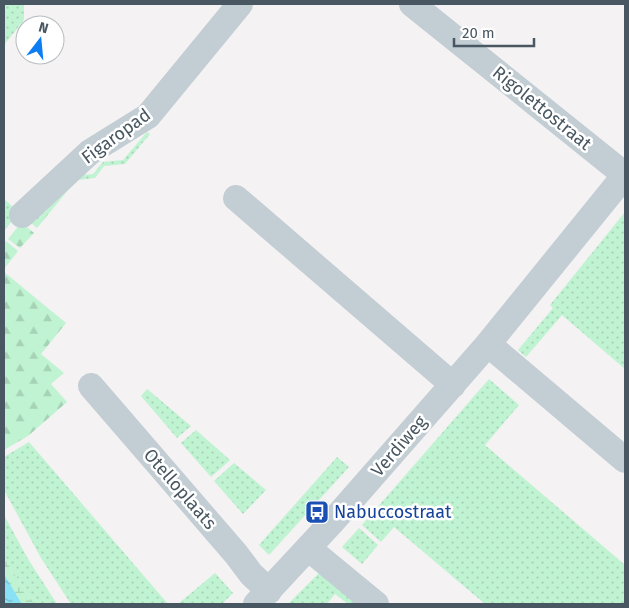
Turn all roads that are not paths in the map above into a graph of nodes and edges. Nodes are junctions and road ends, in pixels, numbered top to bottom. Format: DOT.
graph roads {
  1 [pos="240,4"];
  2 [pos="412,4"];
  3 [pos="625,175"];
  4 [pos="236,198"];
  5 [pos="22,215"];
  6 [pos="488,344"];
  7 [pos="453,385"];
  8 [pos="91,386"];
  9 [pos="625,460"];
  10 [pos="308,548"];
  11 [pos="263,598"];
  12 [pos="376,604"];
  1 -- 5 [label="street, Figaropad"];
  2 -- 3 [label="street, Rigolettostraat"];
  3 -- 6 [label="street, Verdiweg"];
  4 -- 7 [label="street"];
  6 -- 7 [label="street, Verdiweg"];
  6 -- 9 [label="street"];
  7 -- 10 [label="street, Verdiweg"];
  8 -- 11 [label="street, Otelloplaats"];
  10 -- 11 [label="street, Verdiweg"];
  10 -- 12 [label="street"];
}
